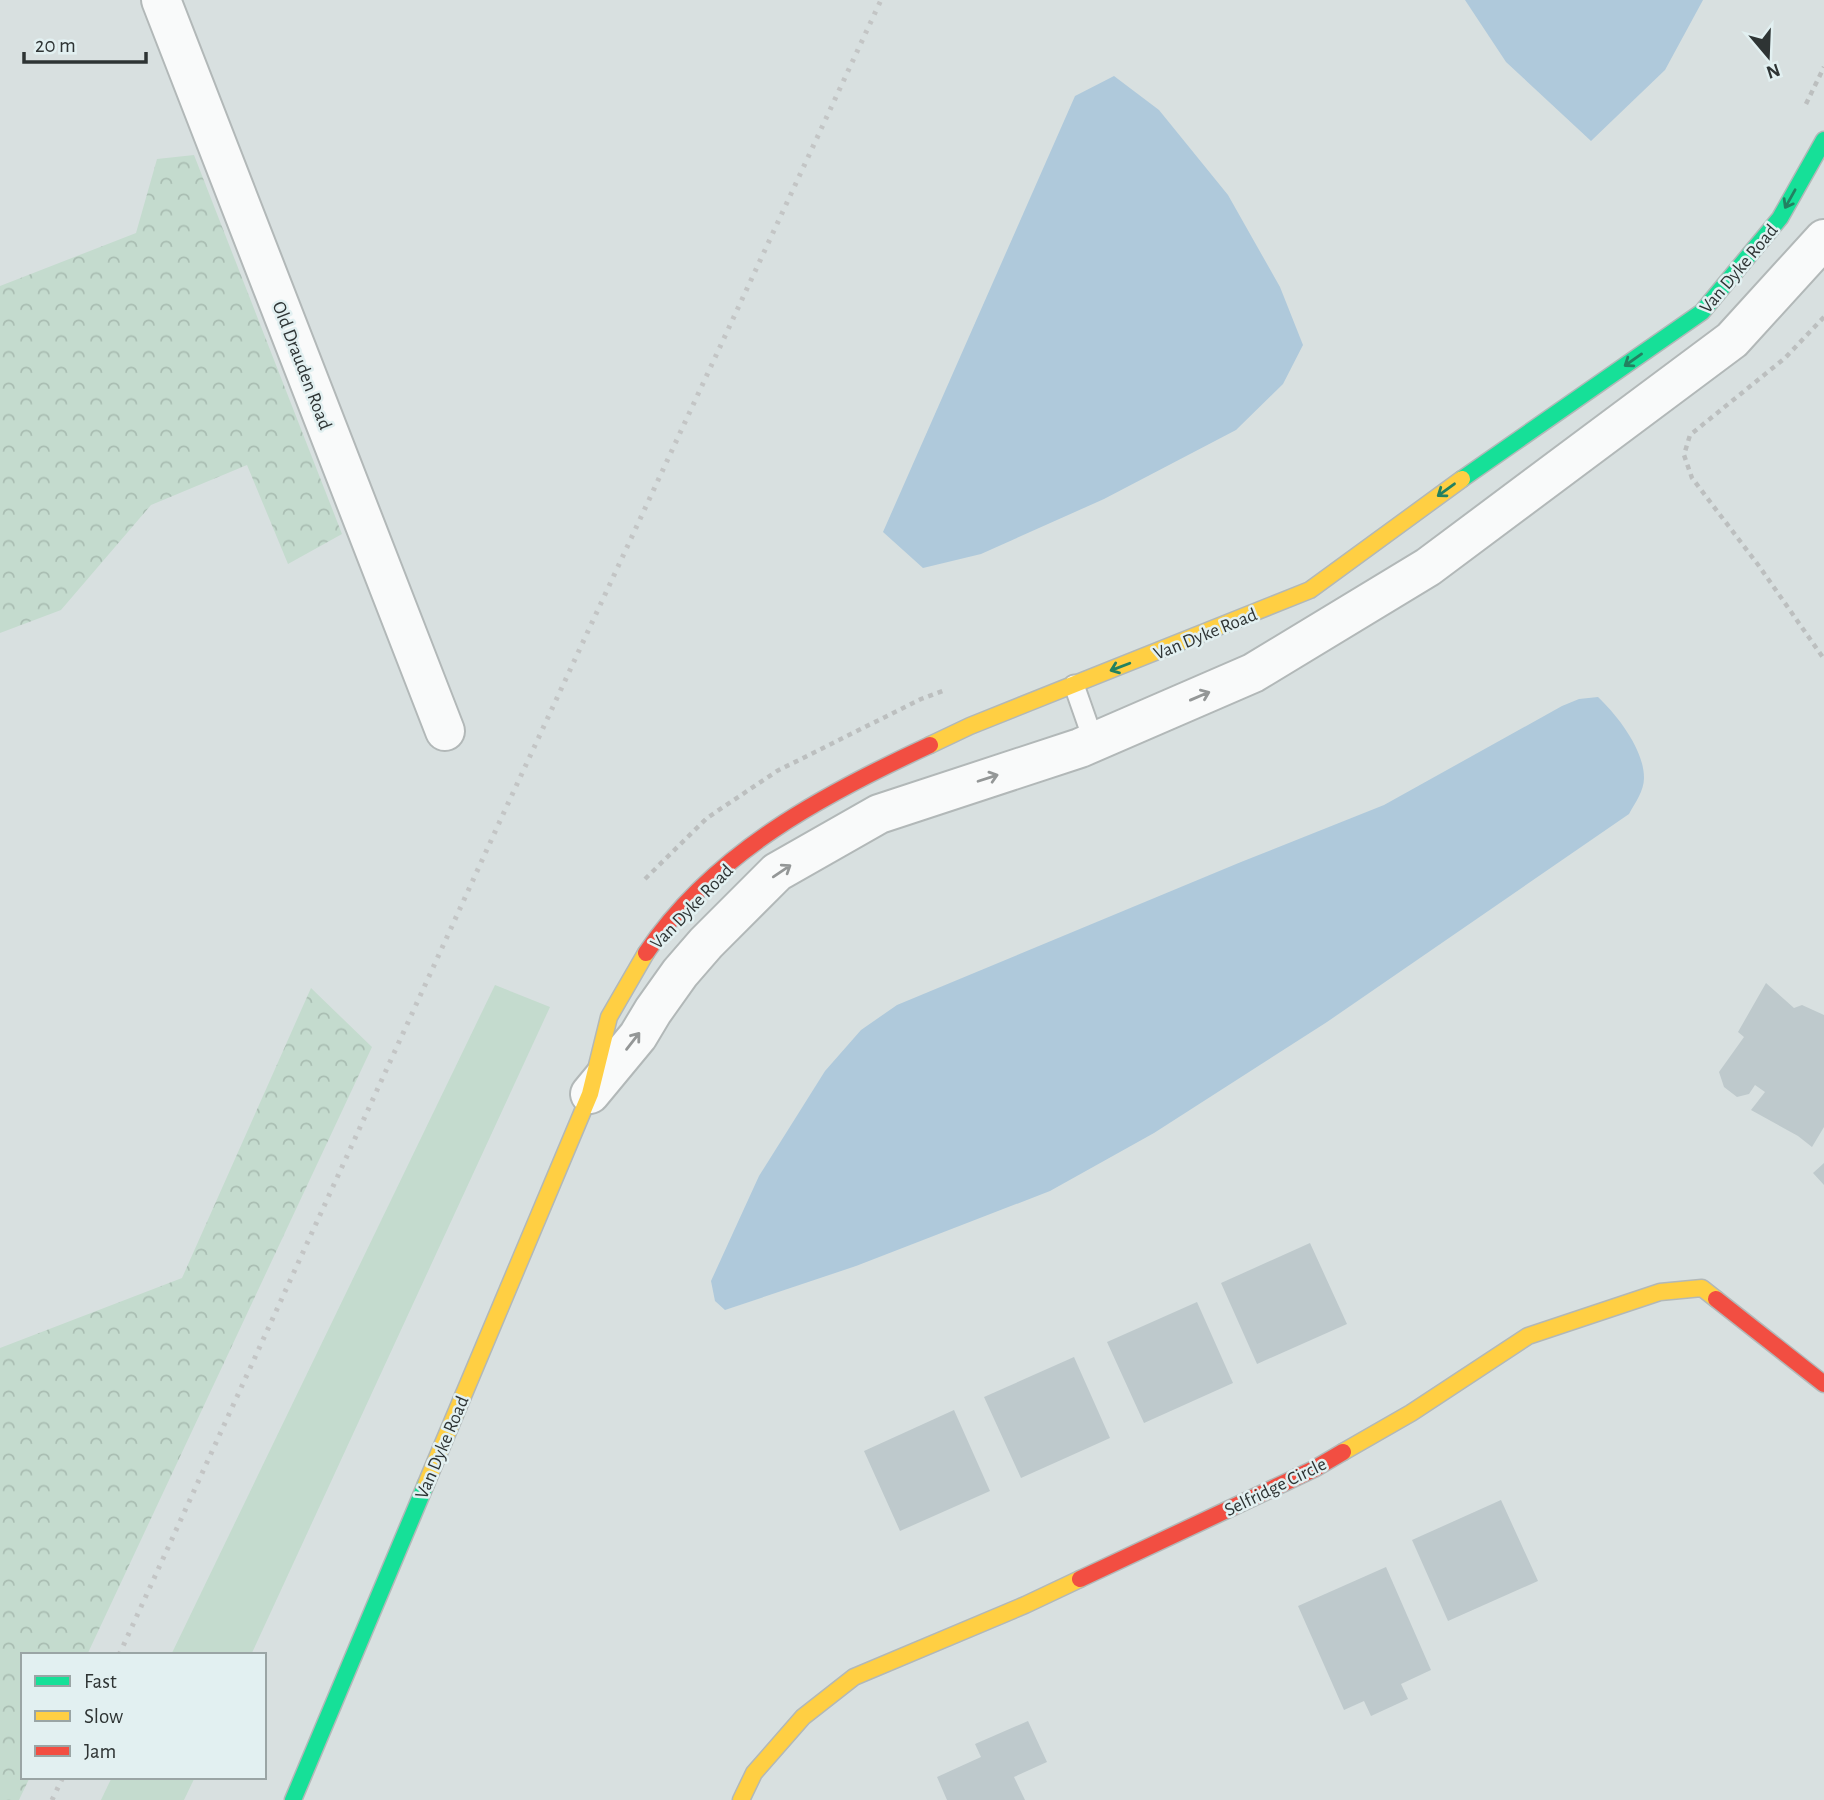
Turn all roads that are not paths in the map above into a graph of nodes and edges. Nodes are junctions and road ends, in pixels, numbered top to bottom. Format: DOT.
graph roads {
  1 [pos="161,0"];
  2 [pos="1824,140"];
  3 [pos="1824,239"];
  4 [pos="1074,685"];
  5 [pos="445,731"];
  6 [pos="1094,742"];
  7 [pos="590,1094"];
  8 [pos="1824,1384"];
  9 [pos="293,1800"];
  10 [pos="741,1800"];
  1 -- 5 [label="street, Old Drauden Road"];
  2 -- 4 [label="street, Van Dyke Road, one-way"];
  6 -- 3 [label="street, Van Dyke Road, one-way"];
  4 -- 6 [label="lane"];
  4 -- 7 [label="street, Van Dyke Road"];
  7 -- 6 [label="street, Van Dyke Road, one-way"];
  7 -- 9 [label="street, Van Dyke Road"];
  8 -- 10 [label="street, Selfridge Circle"];
}
